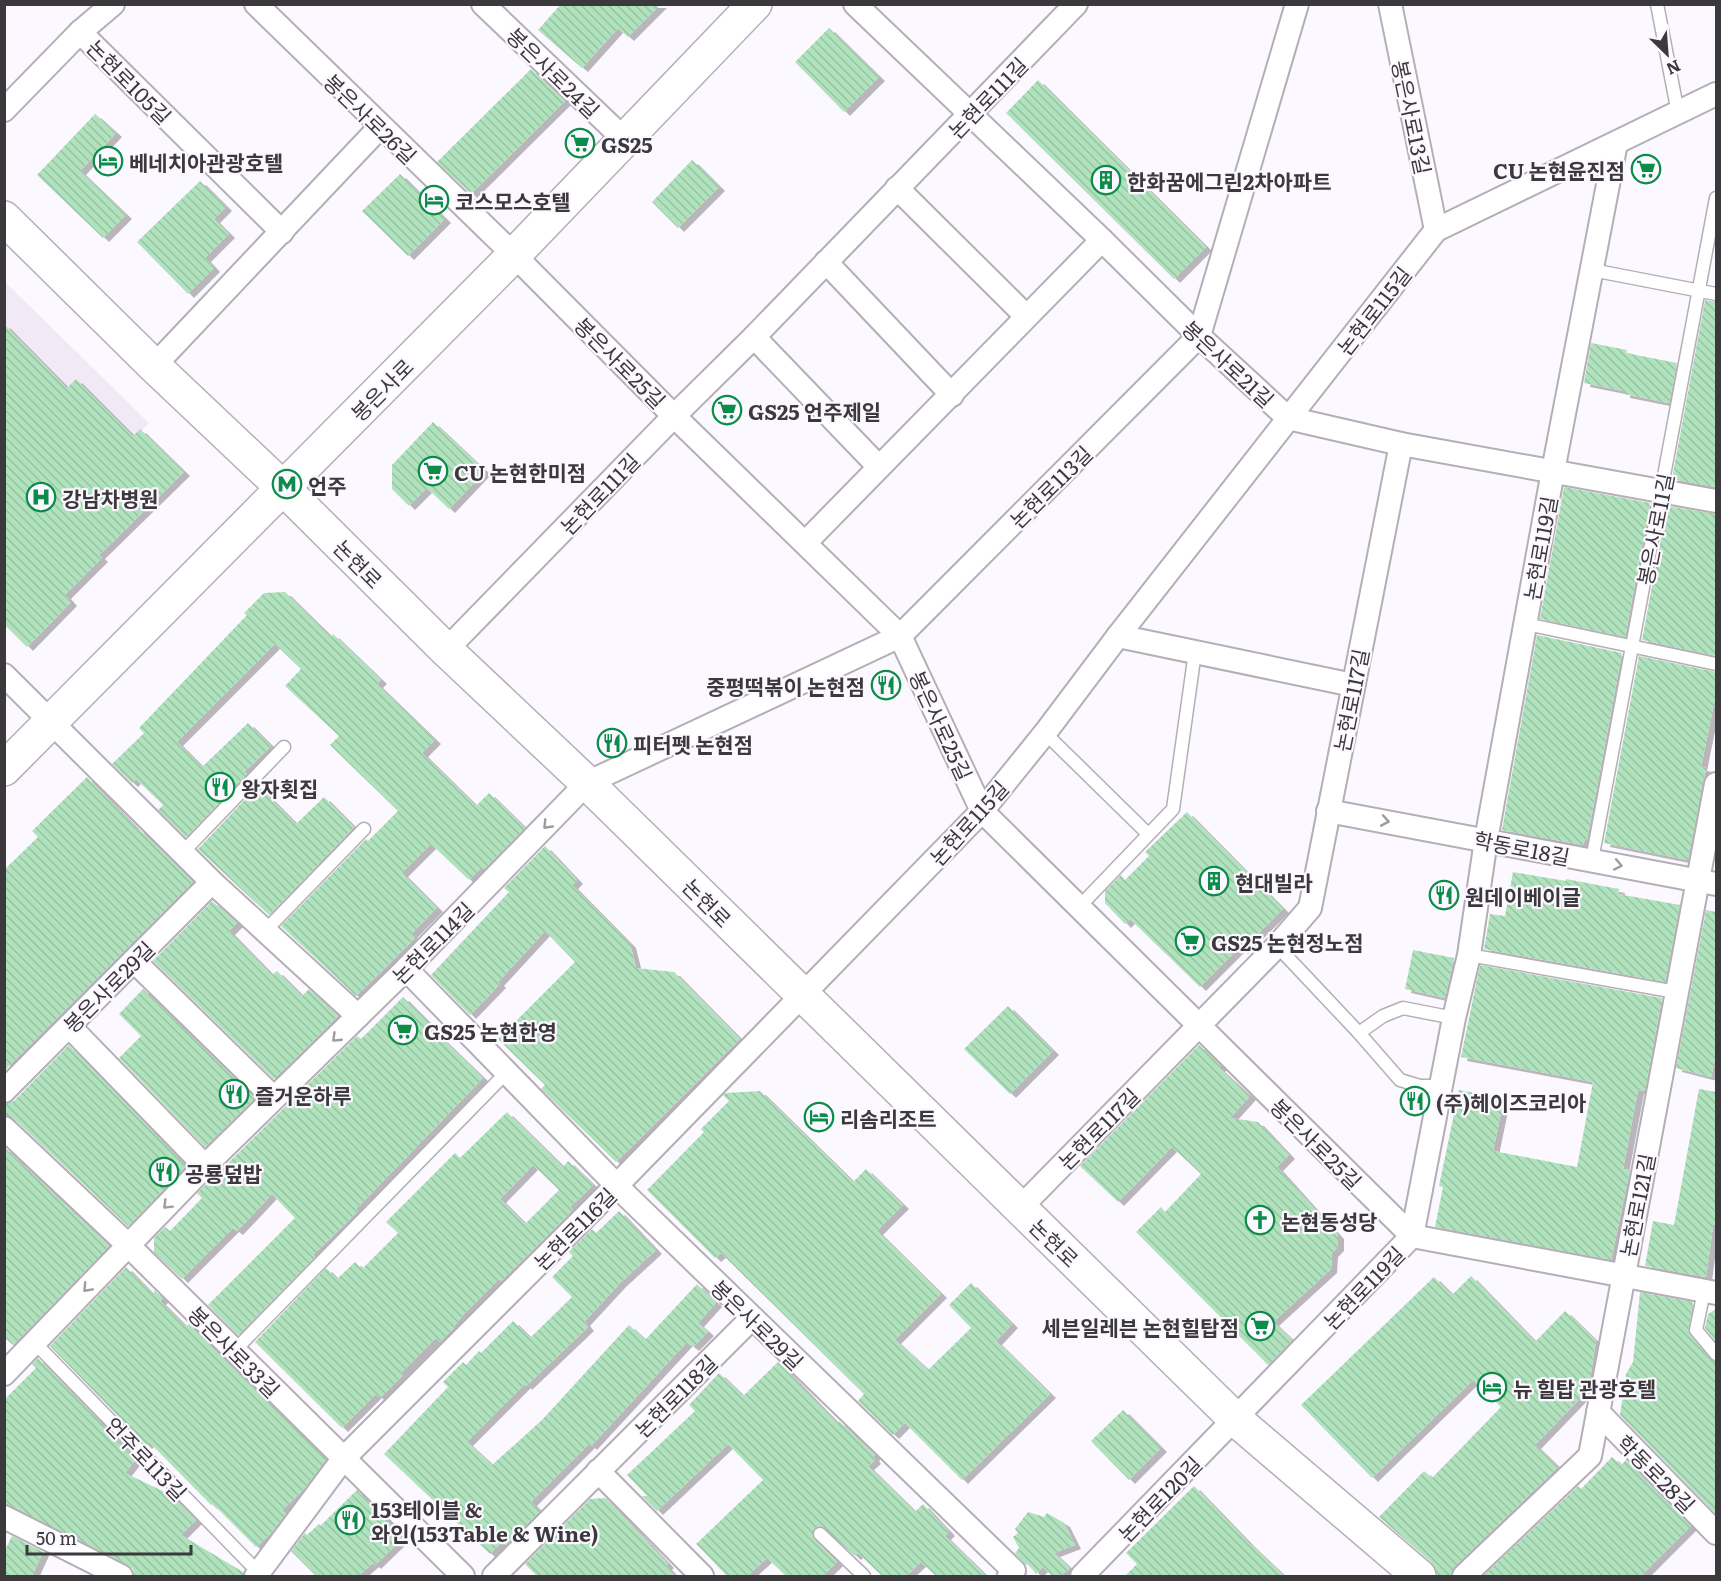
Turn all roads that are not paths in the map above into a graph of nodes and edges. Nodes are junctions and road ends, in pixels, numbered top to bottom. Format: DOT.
graph roads {
  1 [pos="114,4"];
  2 [pos="256,4"];
  3 [pos="483,4"];
  4 [pos="755,4"];
  5 [pos="855,4"];
  6 [pos="1076,4"];
  7 [pos="1298,4"];
  8 [pos="1390,4"];
  9 [pos="1657,4"];
  10 [pos="80,32"];
  11 [pos="1716,94"];
  12 [pos="4,110"];
  13 [pos="1678,113"];
  14 [pos="970,114"];
  15 [pos="380,127"];
  16 [pos="624,139"];
  17 [pos="1616,143"];
  18 [pos="897,188"];
  19 [pos="1716,198"];
  20 [pos="4,218"];
  21 [pos="1436,230"];
  22 [pos="282,232"];
  23 [pos="1102,240"];
  24 [pos="514,255"];
  25 [pos="826,262"];
  26 [pos="1592,270"];
  27 [pos="1699,290"];
  28 [pos="1716,294"];
  29 [pos="1026,316"];
  30 [pos="1199,336"];
  31 [pos="754,337"];
  32 [pos="154,366"];
  33 [pos="952,395"];
  34 [pos="674,416"];
  35 [pos="1288,418"];
  36 [pos="1401,444"];
  37 [pos="879,467"];
  38 [pos="1553,471"];
  39 [pos="283,488"];
  40 [pos="1661,491"];
  41 [pos="1716,501"];
  42 [pos="805,543"];
  43 [pos="1526,624"];
  44 [pos="900,636"];
  45 [pos="1118,636"];
  46 [pos="1632,646"];
  47 [pos="446,650"];
  48 [pos="1195,652"];
  49 [pos="1716,664"];
  50 [pos="4,675"];
  51 [pos="1353,685"];
  52 [pos="52,722"];
  53 [pos="1045,733"];
  54 [pos="284,747"];
  55 [pos="4,770"];
  56 [pos="587,783"];
  57 [pos="1716,784"];
  58 [pos="982,811"];
  59 [pos="1328,811"];
  60 [pos="364,829"];
  61 [pos="1148,834"];
  62 [pos="1486,840"];
  63 [pos="183,852"];
  64 [pos="1592,861"];
  65 [pos="212,882"];
  66 [pos="1707,882"];
  67 [pos="1079,907"];
  68 [pos="265,931"];
  69 [pos="1277,946"];
  70 [pos="1468,955"];
  71 [pos="134,961"];
  72 [pos="406,969"];
  73 [pos="1676,992"];
  74 [pos="803,996"];
  75 [pos="358,1016"];
  76 [pos="1454,1018"];
  77 [pos="69,1026"];
  78 [pos="1199,1026"];
  79 [pos="1359,1034"];
  80 [pos="507,1072"];
  81 [pos="1442,1086"];
  82 [pos="4,1091"];
  83 [pos="274,1098"];
  84 [pos="4,1128"];
  85 [pos="205,1166"];
  86 [pos="617,1185"];
  87 [pos="1020,1208"];
  88 [pos="1412,1236"];
  89 [pos="128,1245"];
  90 [pos="1623,1276"];
  91 [pos="1710,1292"];
  92 [pos="752,1318"];
  93 [pos="35,1343"];
  94 [pos="234,1351"];
  95 [pos="1716,1354"];
  96 [pos="4,1374"];
  97 [pos="1598,1412"];
  98 [pos="1235,1419"];
  99 [pos="343,1458"];
  100 [pos="598,1472"];
  101 [pos="4,1517"];
  102 [pos="1716,1533"];
  103 [pos="820,1534"];
  104 [pos="257,1575"];
  105 [pos="1014,1575"];
  106 [pos="121,1576"];
  107 [pos="463,1576"];
  108 [pos="494,1576"];
  109 [pos="702,1576"];
  110 [pos="864,1576"];
  111 [pos="1082,1576"];
  112 [pos="1419,1576"];
  113 [pos="1464,1576"];
  1 -- 10 [label="street, 논현로105길"];
  2 -- 15 [label="street, 봉은사로26길"];
  3 -- 16 [label="street, 봉은사로24길"];
  4 -- 16 [label="main road, 봉은사로"];
  5 -- 14 [label="street, 봉은사로21길"];
  6 -- 14 [label="street, 논현로111길"];
  7 -- 30 [label="street, 논현로113길"];
  8 -- 21 [label="street, 봉은사로13길"];
  9 -- 13 [label="lane"];
  10 -- 12 [label="street, 논현로105길"];
  10 -- 22 [label="street, 논현로105길"];
  11 -- 13 [label="street, 논현로115길"];
  13 -- 17 [label="street, 논현로115길"];
  14 -- 18 [label="street, 논현로111길"];
  14 -- 23 [label="street, 봉은사로21길"];
  15 -- 22 [label="street"];
  15 -- 24 [label="street, 봉은사로26길"];
  16 -- 24 [label="main road, 봉은사로"];
  17 -- 21 [label="street, 논현로115길"];
  17 -- 26 [label="street, 논현로119길"];
  18 -- 25 [label="street, 논현로111길"];
  18 -- 29 [label="street"];
  19 -- 27 [label="lane, 봉은사로11길"];
  20 -- 32 [label="main road, 논현로"];
  21 -- 35 [label="street, 논현로115길"];
  22 -- 32 [label="street"];
  23 -- 29 [label="street"];
  23 -- 30 [label="street, 봉은사로21길"];
  24 -- 34 [label="street, 봉은사로25길"];
  24 -- 39 [label="main road, 봉은사로"];
  25 -- 31 [label="street, 논현로111길"];
  25 -- 33 [label="street"];
  26 -- 27 [label="lane"];
  26 -- 38 [label="street, 논현로119길"];
  27 -- 28 [label="lane"];
  27 -- 40 [label="lane, 봉은사로11길"];
  29 -- 33 [label="street"];
  30 -- 35 [label="street, 봉은사로21길"];
  30 -- 44 [label="street, 논현로113길"];
  31 -- 34 [label="street, 논현로111길"];
  31 -- 37 [label="street"];
  32 -- 39 [label="main road, 논현로"];
  33 -- 37 [label="street"];
  34 -- 42 [label="street, 봉은사로25길"];
  34 -- 47 [label="street, 논현로111길"];
  35 -- 36 [label="street, 봉은사로21길"];
  35 -- 45 [label="street, 논현로115길"];
  36 -- 38 [label="street, 봉은사로21길"];
  36 -- 51 [label="street, 논현로117길"];
  37 -- 42 [label="street"];
  38 -- 40 [label="street, 봉은사로21길"];
  38 -- 43 [label="street, 논현로119길"];
  39 -- 47 [label="main road, 논현로"];
  39 -- 52 [label="main road, 봉은사로"];
  40 -- 41 [label="street, 봉은사로21길"];
  40 -- 46 [label="lane, 봉은사로11길"];
  42 -- 44 [label="street, 봉은사로25길"];
  43 -- 46 [label="lane"];
  43 -- 62 [label="street, 논현로119길"];
  44 -- 56 [label="street, 논현로113길"];
  44 -- 58 [label="street, 봉은사로25길"];
  45 -- 48 [label="street"];
  45 -- 53 [label="street, 논현로115길"];
  46 -- 49 [label="lane"];
  46 -- 64 [label="lane, 봉은사로11길"];
  47 -- 56 [label="main road, 논현로"];
  48 -- 51 [label="street"];
  48 -- 61 [label="lane"];
  50 -- 52 [label="street"];
  51 -- 59 [label="street, 논현로117길"];
  52 -- 55 [label="main road, 봉은사로"];
  52 -- 63 [label="street"];
  53 -- 58 [label="street, 논현로115길"];
  53 -- 61 [label="lane"];
  54 -- 63 [label="lane"];
  56 -- 72 [label="street, 논현로114길, one-way"];
  56 -- 74 [label="main road, 논현로"];
  57 -- 66 [label="street, 논현로121길"];
  58 -- 67 [label="street, 봉은사로25길"];
  58 -- 74 [label="street, 논현로115길"];
  59 -- 62 [label="street, 학동로18길, one-way"];
  59 -- 69 [label="street, 논현로117길"];
  60 -- 68 [label="lane"];
  61 -- 67 [label="lane"];
  62 -- 64 [label="street, 학동로18길"];
  62 -- 70 [label="street, 논현로119길"];
  63 -- 65 [label="street"];
  64 -- 66 [label="street, 학동로18길, one-way"];
  65 -- 68 [label="street"];
  65 -- 71 [label="street, 봉은사로29길"];
  66 -- 73 [label="street, 논현로121길"];
  67 -- 78 [label="street, 봉은사로25길"];
  68 -- 75 [label="street"];
  69 -- 78 [label="street, 논현로117길"];
  69 -- 79 [label="lane"];
  70 -- 73 [label="lane"];
  70 -- 76 [label="street, 논현로119길"];
  71 -- 77 [label="street, 봉은사로29길"];
  71 -- 83 [label="street"];
  72 -- 75 [label="street, 논현로114길"];
  72 -- 80 [label="street, 봉은사로29길"];
  73 -- 90 [label="street, 논현로121길"];
  74 -- 86 [label="street, 논현로116길"];
  74 -- 87 [label="main road, 논현로"];
  75 -- 83 [label="street, 논현로114길, one-way"];
  76 -- 79 [label="lane"];
  76 -- 81 [label="street, 논현로119길"];
  77 -- 82 [label="street, 봉은사로29길"];
  77 -- 85 [label="street"];
  78 -- 87 [label="street, 논현로117길"];
  78 -- 88 [label="street, 봉은사로25길"];
  79 -- 81 [label="lane"];
  80 -- 86 [label="street, 봉은사로29길"];
  80 -- 94 [label="lane"];
  81 -- 88 [label="street, 논현로119길"];
  83 -- 85 [label="street, 논현로114길"];
  84 -- 89 [label="street, 봉은사로33길"];
  85 -- 89 [label="street, 논현로114길, one-way"];
  86 -- 92 [label="street, 봉은사로29길"];
  86 -- 99 [label="street, 논현로116길"];
  87 -- 98 [label="main road, 논현로"];
  88 -- 90 [label="street"];
  88 -- 98 [label="street, 논현로119길"];
  89 -- 93 [label="street, one-way"];
  89 -- 94 [label="street, 봉은사로33길"];
  90 -- 91 [label="street"];
  90 -- 97 [label="street, 논현로121길"];
  91 -- 95 [label="lane"];
  92 -- 100 [label="street, 논현로118길"];
  92 -- 105 [label="street, 봉은사로29길"];
  93 -- 96 [label="street"];
  93 -- 104 [label="lane, 언주로113길"];
  94 -- 99 [label="street, 봉은사로33길"];
  97 -- 102 [label="street, 학동로28길"];
  97 -- 113 [label="street, 논현로121길"];
  98 -- 111 [label="street, 논현로120길"];
  98 -- 112 [label="main road, 논현로"];
  99 -- 104 [label="street, 논현로116길"];
  99 -- 107 [label="street, 봉은사로33길"];
  100 -- 108 [label="street, 논현로118길"];
  100 -- 109 [label="street"];
  101 -- 106 [label="street"];
  103 -- 110 [label="lane"];
}
